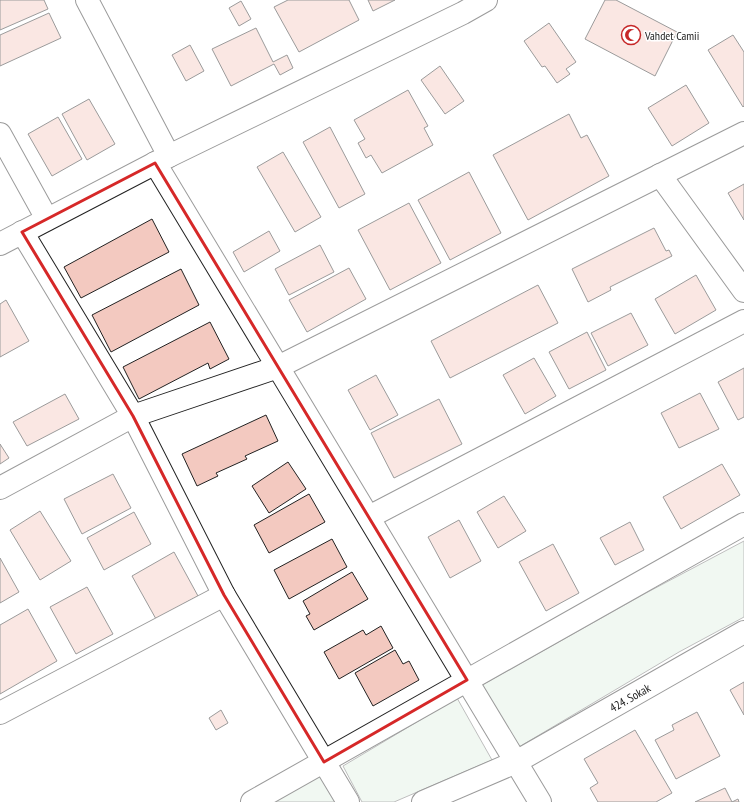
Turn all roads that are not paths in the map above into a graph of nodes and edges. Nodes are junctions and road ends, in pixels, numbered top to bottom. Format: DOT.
graph roads {
  1 [pos="87,0"];
  2 [pos="486,0"];
  3 [pos="459,6"];
  4 [pos="744,132"];
  5 [pos="0,134"];
  6 [pos="162,160"];
  7 [pos="660,175"];
  8 [pos="47,219"];
  9 [pos="22,232"];
  10 [pos="0,244"];
  11 [pos="744,291"];
  12 [pos="744,321"];
  13 [pos="278,367"];
  14 [pos="133,416"];
  15 [pos="0,488"];
  16 [pos="369,518"];
  17 [pos="744,524"];
  18 [pos="224,595"];
  19 [pos="744,632"];
  20 [pos="467,680"];
  21 [pos="0,713"];
  22 [pos="324,762"];
  23 [pos="516,762"];
  24 [pos="252,802"];
  25 [pos="348,802"];
  26 [pos="423,802"];
  27 [pos="540,802"];
  1 -- 6 [label="street"];
  2 -- 3 [label="street"];
  3 -- 6 [label="street"];
  4 -- 7 [label="street"];
  5 -- 8 [label="street"];
  6 -- 8 [label="street"];
  6 -- 13 [label="street"];
  7 -- 11 [label="street"];
  7 -- 13 [label="street"];
  8 -- 9 [label="street"];
  9 -- 10 [label="street"];
  9 -- 14 [label="street"];
  12 -- 16 [label="street"];
  13 -- 14 [label="street"];
  13 -- 16 [label="street"];
  14 -- 15 [label="street"];
  14 -- 18 [label="street"];
  16 -- 20 [label="street"];
  17 -- 20 [label="street"];
  18 -- 21 [label="street"];
  18 -- 22 [label="street"];
  19 -- 23 [label="street, 424. Sokak"];
  20 -- 22 [label="street"];
  20 -- 23 [label="street"];
  22 -- 24 [label="street"];
  22 -- 25 [label="street"];
  23 -- 26 [label="street, 424. Sokak"];
  23 -- 27 [label="street"];
}
